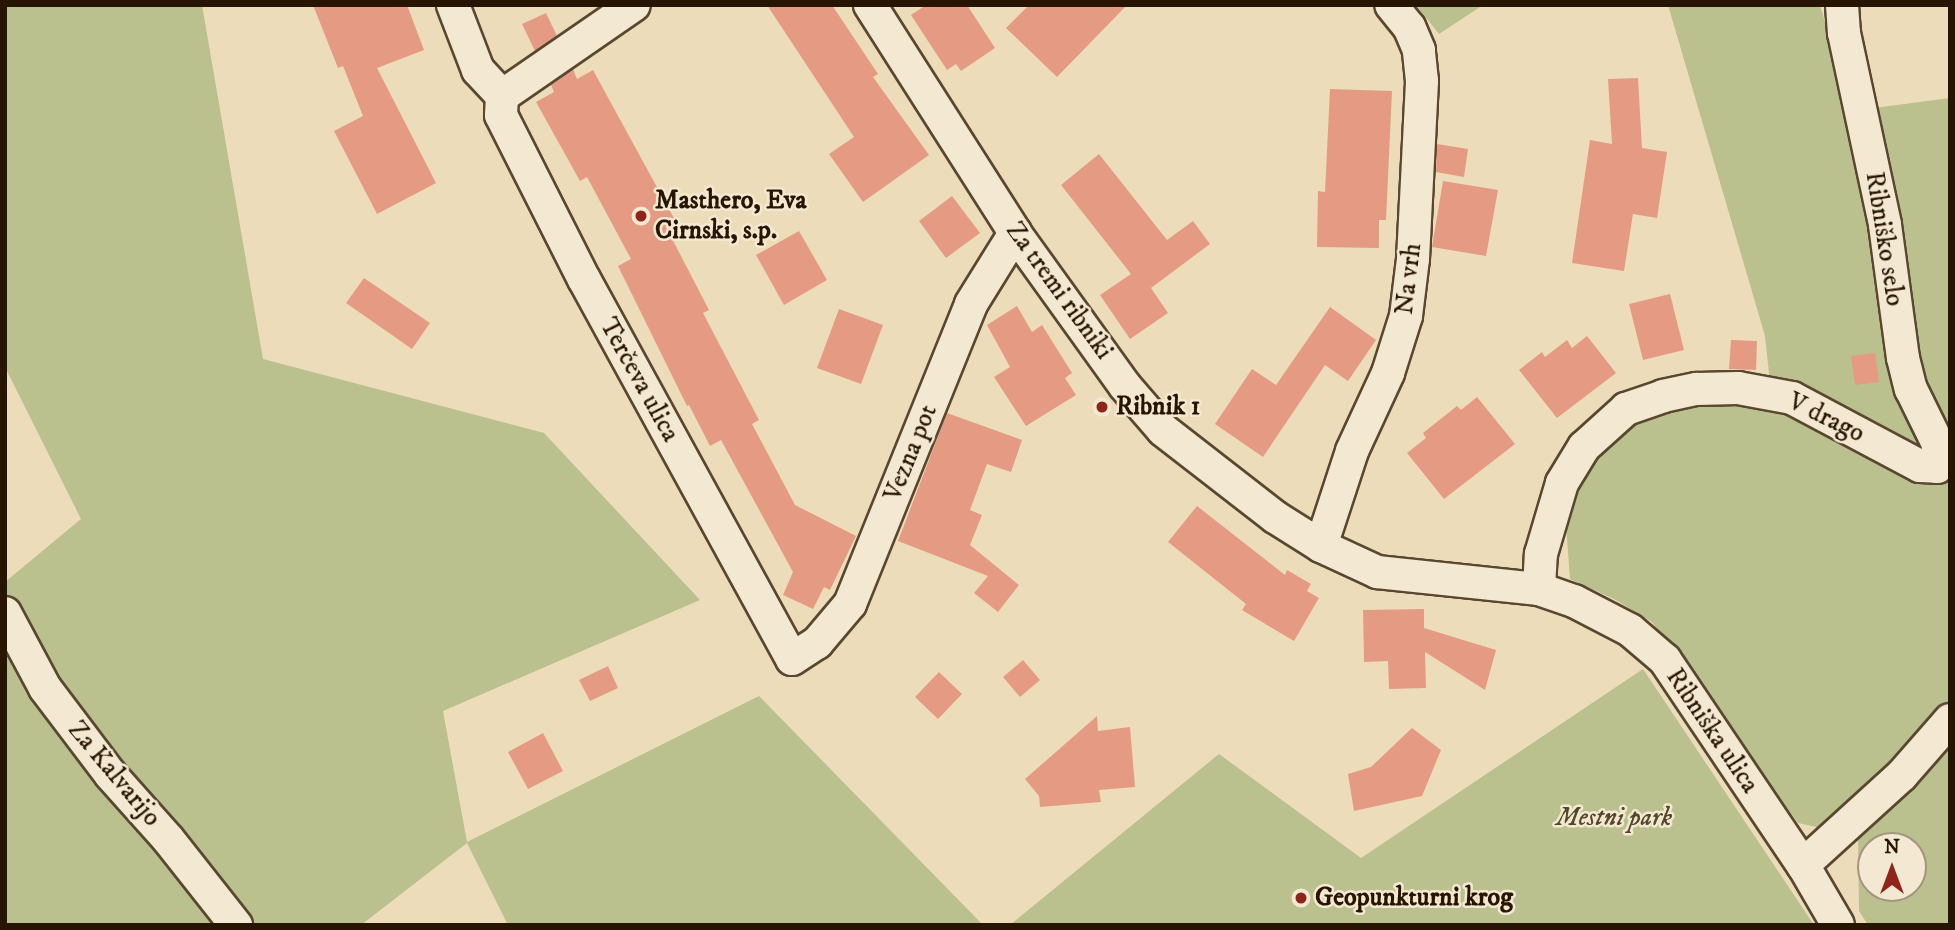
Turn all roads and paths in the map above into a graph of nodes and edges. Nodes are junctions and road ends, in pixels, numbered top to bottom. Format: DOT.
graph roads {
  1 [pos="453,5"];
  2 [pos="634,5"];
  3 [pos="870,5"];
  4 [pos="1391,5"];
  5 [pos="1842,5"];
  6 [pos="502,96"];
  7 [pos="1015,233"];
  8 [pos="1944,473"];
  9 [pos="1321,546"];
  10 [pos="1539,589"];
  11 [pos="5,613"];
  12 [pos="792,659"];
  13 [pos="1950,720"];
  14 [pos="1803,865"];
  15 [pos="236,925"];
  16 [pos="1838,925"];
  1 -- 6 [label="street"];
  2 -- 6 [label="street"];
  3 -- 7 [label="street, Za tremi ribniki"];
  4 -- 9 [label="street, Na vrh"];
  5 -- 8 [label="street, Ribniško selo"];
  6 -- 12 [label="street, Terčeva ulica"];
  7 -- 9 [label="street, Za tremi ribniki"];
  7 -- 12 [label="street, Vezna pot"];
  8 -- 10 [label="street, V drago"];
  9 -- 10 [label="street, Za tremi ribniki"];
  10 -- 14 [label="street, Ribniška ulica"];
  11 -- 15 [label="street, Za Kalvarijo"];
  13 -- 14 [label="street"];
  14 -- 16 [label="street, Ribniška ulica"];
}
